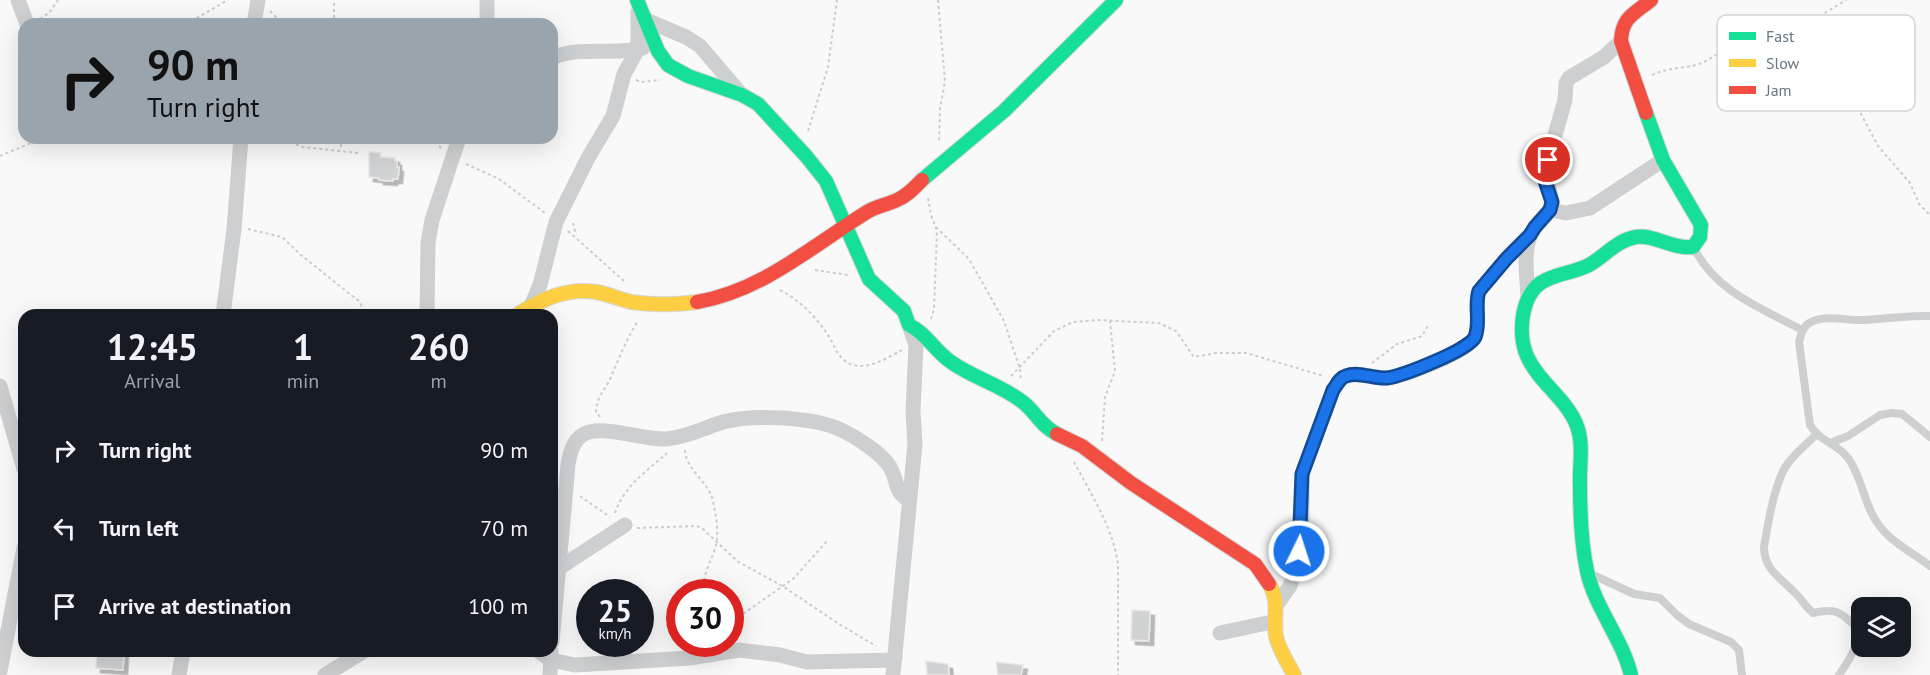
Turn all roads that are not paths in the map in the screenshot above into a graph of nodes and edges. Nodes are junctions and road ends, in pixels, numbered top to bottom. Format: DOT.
graph roads {
  1 [pos="258,0"];
  2 [pos="487,0"];
  3 [pos="637,0"];
  4 [pos="1116,0"];
  5 [pos="1651,0"];
  6 [pos="256,18"];
  7 [pos="487,18"];
  8 [pos="646,20"];
  9 [pos="1621,41"];
  10 [pos="654,44"];
  11 [pos="638,49"];
  12 [pos="558,56"];
  13 [pos="742,95"];
  14 [pos="241,144"];
  15 [pos="457,144"];
  16 [pos="1663,160"];
  17 [pos="1550,210"];
  18 [pos="846,226"];
  19 [pos="1530,235"];
  20 [pos="1693,247"];
  21 [pos="1528,296"];
  22 [pos="532,304"];
  23 [pos="224,309"];
  24 [pos="427,309"];
  25 [pos="525,309"];
  26 [pos="1930,316"];
  27 [pos="909,325"];
  28 [pos="1802,330"];
  29 [pos="0,386"];
  30 [pos="3,410"];
  31 [pos="1816,435"];
  32 [pos="1930,437"];
  33 [pos="1830,443"];
  34 [pos="18,452"];
  35 [pos="909,500"];
  36 [pos="625,525"];
  37 [pos="558,556"];
  38 [pos="1930,566"];
  39 [pos="1587,572"];
  40 [pos="558,573"];
  41 [pos="18,579"];
  42 [pos="1276,606"];
  43 [pos="1275,626"];
  44 [pos="1220,633"];
  45 [pos="182,657"];
  46 [pos="354,657"];
  47 [pos="548,659"];
  48 [pos="894,664"];
  49 [pos="0,671"];
  50 [pos="179,675"];
  51 [pos="325,675"];
  52 [pos="1294,675"];
  53 [pos="1631,675"];
  54 [pos="1742,675"];
  55 [pos="1839,675"];
  1 -- 6 [label="street"];
  2 -- 7 [label="street"];
  3 -- 8 [label="street"];
  3 -- 11 [label="street"];
  4 -- 18 [label="street"];
  5 -- 9 [label="street"];
  8 -- 10 [label="street"];
  8 -- 13 [label="street"];
  9 -- 16 [label="street"];
  9 -- 17 [label="street"];
  10 -- 11 [label="street"];
  10 -- 13 [label="street"];
  11 -- 12 [label="street"];
  11 -- 22 [label="street"];
  13 -- 18 [label="street"];
  14 -- 23 [label="street"];
  15 -- 24 [label="street"];
  16 -- 17 [label="street"];
  16 -- 20 [label="street"];
  17 -- 19 [label="street"];
  18 -- 22 [label="street"];
  18 -- 27 [label="street"];
  19 -- 21 [label="street"];
  19 -- 42 [label="street"];
  20 -- 21 [label="street"];
  20 -- 28 [label="lane"];
  21 -- 39 [label="street"];
  22 -- 25 [label="street"];
  26 -- 28 [label="lane"];
  27 -- 35 [label="street"];
  27 -- 42 [label="street"];
  28 -- 31 [label="lane"];
  29 -- 30 [label="street"];
  30 -- 34 [label="street"];
  31 -- 33 [label="lane"];
  31 -- 55 [label="lane"];
  32 -- 33 [label="lane"];
  33 -- 38 [label="lane"];
  35 -- 37 [label="street"];
  35 -- 48 [label="street"];
  36 -- 40 [label="street"];
  39 -- 53 [label="street"];
  39 -- 54 [label="lane"];
  41 -- 49 [label="street"];
  42 -- 43 [label="street"];
  43 -- 44 [label="street"];
  43 -- 52 [label="street"];
  45 -- 50 [label="street"];
  46 -- 51 [label="street"];
  47 -- 48 [label="street"];
}
